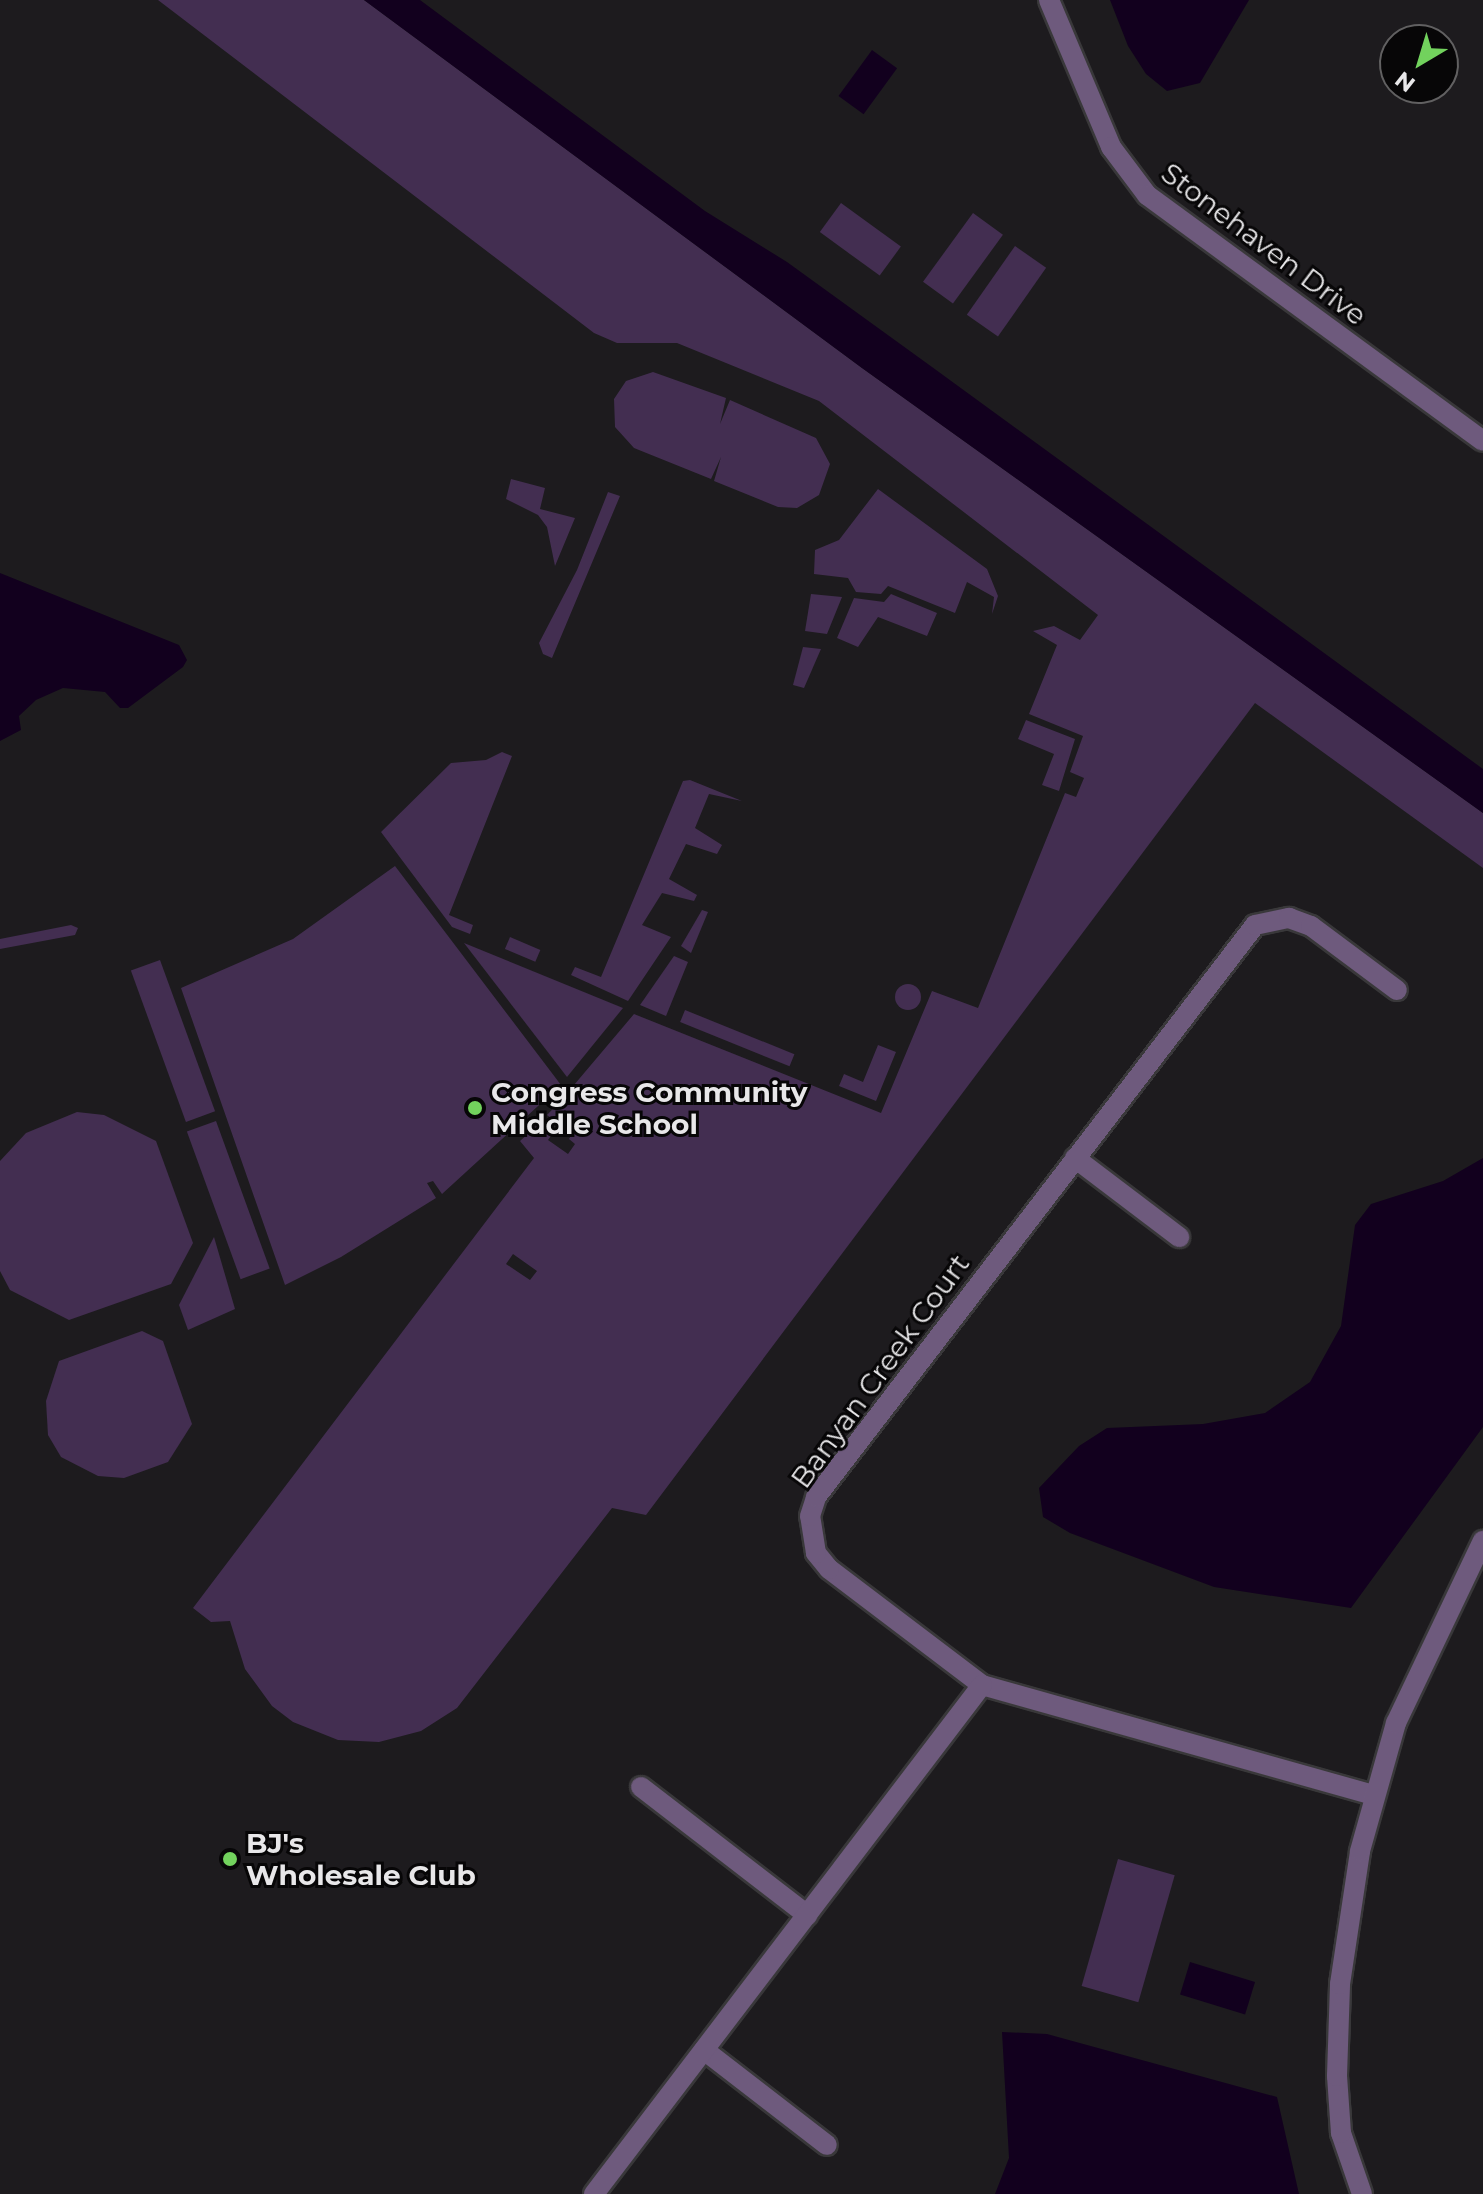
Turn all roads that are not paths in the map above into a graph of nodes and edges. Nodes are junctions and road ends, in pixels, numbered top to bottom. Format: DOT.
graph roads {
  1 [pos="1049,0"];
  2 [pos="1483,441"];
  3 [pos="1397,990"];
  4 [pos="1075,1158"];
  5 [pos="1179,1237"];
  6 [pos="1483,1541"];
  7 [pos="982,1685"];
  8 [pos="641,1787"];
  9 [pos="1373,1795"];
  10 [pos="807,1915"];
  11 [pos="704,2050"];
  12 [pos="827,2145"];
  13 [pos="594,2194"];
  14 [pos="1362,2194"];
  1 -- 2 [label="street, Stonehaven Drive"];
  3 -- 4 [label="street, Banyan Creek Court"];
  4 -- 5 [label="street"];
  4 -- 7 [label="street, Banyan Creek Court"];
  6 -- 9 [label="street"];
  7 -- 9 [label="street, Banyan Creek Court"];
  7 -- 10 [label="street"];
  8 -- 10 [label="street"];
  9 -- 14 [label="street"];
  10 -- 11 [label="street"];
  11 -- 12 [label="street"];
  11 -- 13 [label="street"];
}
